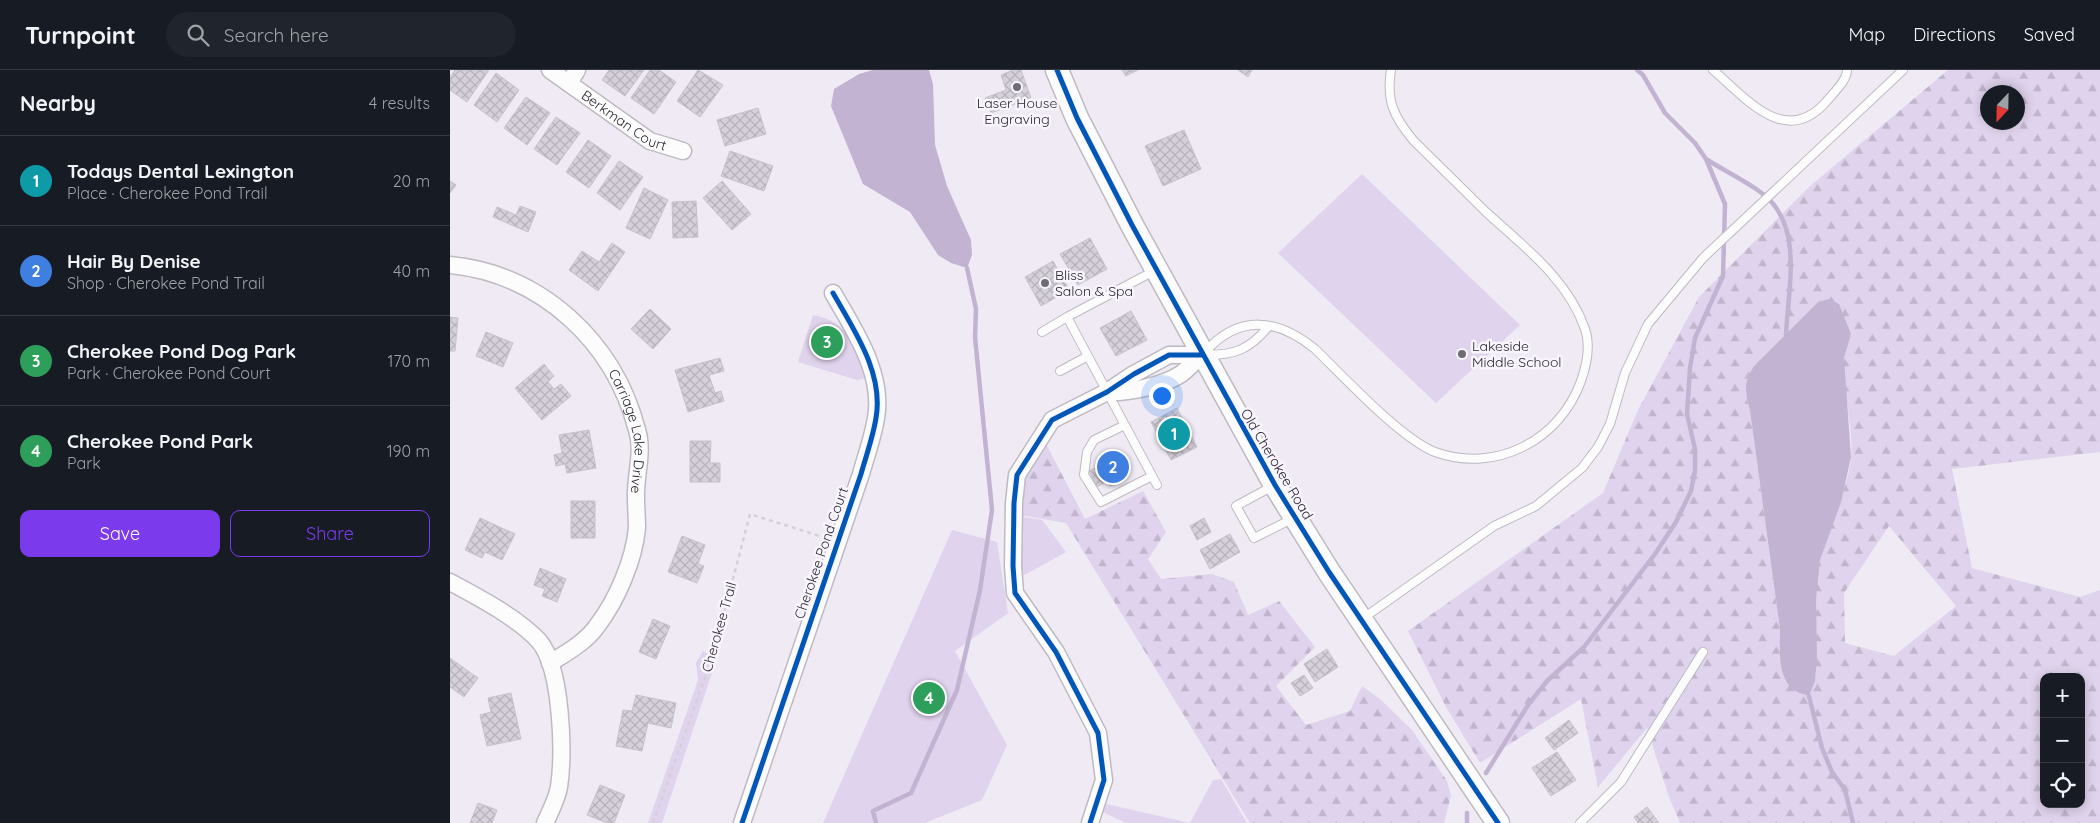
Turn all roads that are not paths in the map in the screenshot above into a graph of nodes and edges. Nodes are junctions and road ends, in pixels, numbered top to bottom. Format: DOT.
graph roads {
  1 [pos="550,70"];
  2 [pos="1058,70"];
  3 [pos="1391,70"];
  4 [pos="1713,70"];
  5 [pos="1847,70"];
  6 [pos="1903,70"];
  7 [pos="573,76"];
  8 [pos="682,151"];
  9 [pos="450,265"];
  10 [pos="1156,270"];
  11 [pos="833,293"];
  12 [pos="1068,317"];
  13 [pos="1268,327"];
  14 [pos="1042,332"];
  15 [pos="1202,355"];
  16 [pos="1088,356"];
  17 [pos="1060,371"];
  18 [pos="1107,392"];
  19 [pos="1124,425"];
  20 [pos="1152,476"];
  21 [pos="1275,484"];
  22 [pos="1157,485"];
  23 [pos="1295,517"];
  24 [pos="450,582"];
  25 [pos="1361,620"];
  26 [pos="1703,652"];
  27 [pos="550,663"];
  28 [pos="545,823"];
  29 [pos="742,823"];
  30 [pos="1090,823"];
  31 [pos="1498,823"];
  32 [pos="1580,823"];
  1 -- 7 [label="street, Berkman Court"];
  2 -- 10 [label="street, Old Cherokee Road"];
  3 -- 13 [label="lane"];
  4 -- 5 [label="lane"];
  6 -- 25 [label="lane"];
  7 -- 8 [label="street, Berkman Court"];
  9 -- 27 [label="street, Carriage Lake Drive"];
  10 -- 12 [label="lane"];
  10 -- 15 [label="street, Old Cherokee Road"];
  11 -- 29 [label="street, Cherokee Pond Court"];
  12 -- 14 [label="lane"];
  12 -- 16 [label="lane"];
  13 -- 15 [label="lane"];
  13 -- 15 [label="lane"];
  15 -- 18 [label="street"];
  15 -- 21 [label="street, Old Cherokee Road"];
  16 -- 17 [label="lane"];
  16 -- 18 [label="lane"];
  18 -- 19 [label="lane"];
  18 -- 30 [label="street"];
  19 -- 20 [label="lane"];
  19 -- 20 [label="lane"];
  20 -- 22 [label="lane"];
  21 -- 23 [label="street, Old Cherokee Road"];
  21 -- 23 [label="lane"];
  23 -- 25 [label="street, Old Cherokee Road"];
  24 -- 27 [label="street"];
  25 -- 31 [label="street, Old Cherokee Road"];
  26 -- 32 [label="lane"];
  27 -- 28 [label="street"];
}
